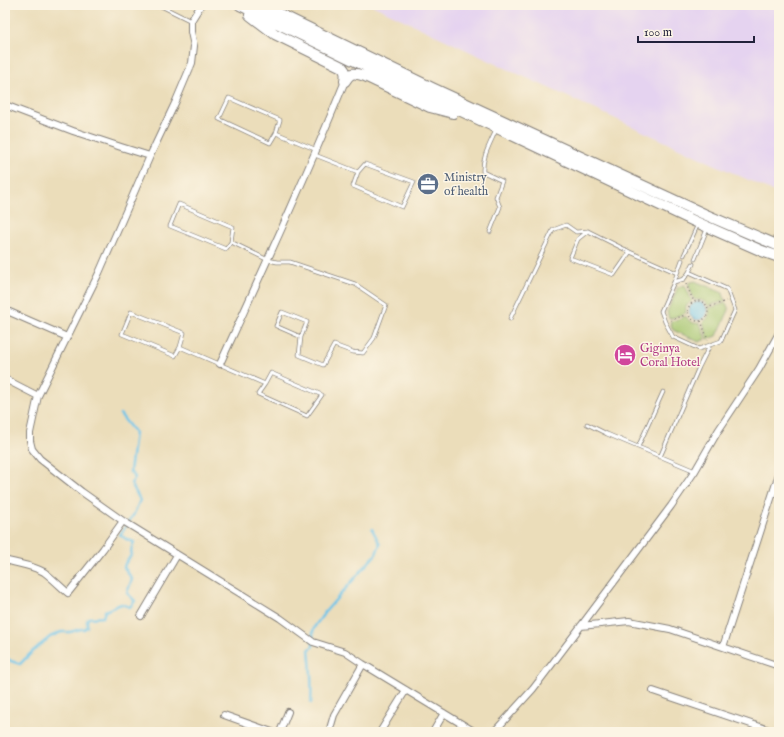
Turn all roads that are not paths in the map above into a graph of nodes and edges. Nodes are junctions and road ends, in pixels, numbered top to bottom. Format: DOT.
graph roads {
  1 [pos="159,5"];
  2 [pos="201,5"];
  3 [pos="236,5"];
  4 [pos="240,5"];
  5 [pos="261,5"];
  6 [pos="191,21"];
  7 [pos="346,81"];
  8 [pos="5,105"];
  9 [pos="479,120"];
  10 [pos="497,128"];
  11 [pos="276,134"];
  12 [pos="316,153"];
  13 [pos="150,156"];
  14 [pos="358,172"];
  15 [pos="698,222"];
  16 [pos="708,227"];
  17 [pos="588,230"];
  18 [pos="490,232"];
  19 [pos="231,242"];
  20 [pos="779,246"];
  21 [pos="630,252"];
  22 [pos="684,255"];
  23 [pos="779,257"];
  24 [pos="695,259"];
  25 [pos="268,260"];
  26 [pos="682,260"];
  27 [pos="692,264"];
  28 [pos="689,272"];
  29 [pos="677,273"];
  30 [pos="674,282"];
  31 [pos="5,310"];
  32 [pos="510,319"];
  33 [pos="779,333"];
  34 [pos="67,337"];
  35 [pos="300,337"];
  36 [pos="710,345"];
  37 [pos="180,347"];
  38 [pos="220,364"];
  39 [pos="5,379"];
  40 [pos="265,384"];
  41 [pos="663,392"];
  42 [pos="38,396"];
  43 [pos="587,424"];
  44 [pos="638,447"];
  45 [pos="660,457"];
  46 [pos="695,471"];
  47 [pos="779,474"];
  48 [pos="123,521"];
  49 [pos="177,555"];
  50 [pos="5,560"];
  51 [pos="141,616"];
  52 [pos="581,626"];
  53 [pos="723,647"];
  54 [pos="363,664"];
  55 [pos="779,666"];
  56 [pos="406,690"];
  57 [pos="653,691"];
  58 [pos="288,712"];
  59 [pos="444,713"];
  60 [pos="224,714"];
  61 [pos="272,732"];
  62 [pos="280,732"];
  63 [pos="328,732"];
  64 [pos="380,732"];
  65 [pos="433,732"];
  66 [pos="475,732"];
  67 [pos="494,732"];
  68 [pos="775,732"];
  1 -- 6 [label="lane"];
  2 -- 6 [label="street"];
  3 -- 7 [label="main road"];
  4 -- 9 [label="main road"];
  5 -- 20 [label="main road"];
  6 -- 13 [label="street"];
  7 -- 9 [label="main road"];
  7 -- 12 [label="street"];
  8 -- 13 [label="street"];
  9 -- 10 [label="main road"];
  10 -- 15 [label="main road"];
  10 -- 18 [label="lane"];
  11 -- 11 [label="lane"];
  11 -- 12 [label="lane"];
  12 -- 14 [label="lane"];
  12 -- 25 [label="street"];
  13 -- 34 [label="street"];
  14 -- 14 [label="lane"];
  15 -- 16 [label="main road"];
  15 -- 22 [label="lane"];
  16 -- 23 [label="main road"];
  16 -- 24 [label="lane"];
  17 -- 21 [label="lane"];
  17 -- 21 [label="lane"];
  17 -- 32 [label="lane"];
  19 -- 19 [label="lane"];
  19 -- 25 [label="lane"];
  21 -- 29 [label="lane"];
  25 -- 35 [label="lane"];
  25 -- 38 [label="street"];
  26 -- 29 [label="lane"];
  27 -- 28 [label="lane"];
  28 -- 30 [label="lane"];
  28 -- 36 [label="lane"];
  29 -- 30 [label="lane"];
  30 -- 36 [label="lane"];
  31 -- 34 [label="street"];
  33 -- 46 [label="street"];
  34 -- 42 [label="street"];
  35 -- 35 [label="lane"];
  36 -- 45 [label="lane"];
  37 -- 37 [label="lane"];
  37 -- 38 [label="lane"];
  38 -- 40 [label="lane"];
  39 -- 42 [label="street"];
  40 -- 40 [label="lane"];
  41 -- 44 [label="lane"];
  42 -- 48 [label="street"];
  43 -- 44 [label="lane"];
  44 -- 45 [label="lane"];
  45 -- 46 [label="lane"];
  46 -- 52 [label="street"];
  47 -- 53 [label="street"];
  48 -- 49 [label="street"];
  48 -- 50 [label="street"];
  49 -- 51 [label="street"];
  49 -- 54 [label="street"];
  52 -- 53 [label="street"];
  52 -- 67 [label="street"];
  53 -- 55 [label="street"];
  54 -- 56 [label="street"];
  54 -- 63 [label="street"];
  56 -- 59 [label="street"];
  56 -- 64 [label="street"];
  57 -- 68 [label="street"];
  58 -- 62 [label="street"];
  59 -- 65 [label="street"];
  59 -- 66 [label="street"];
  60 -- 61 [label="street"];
}
